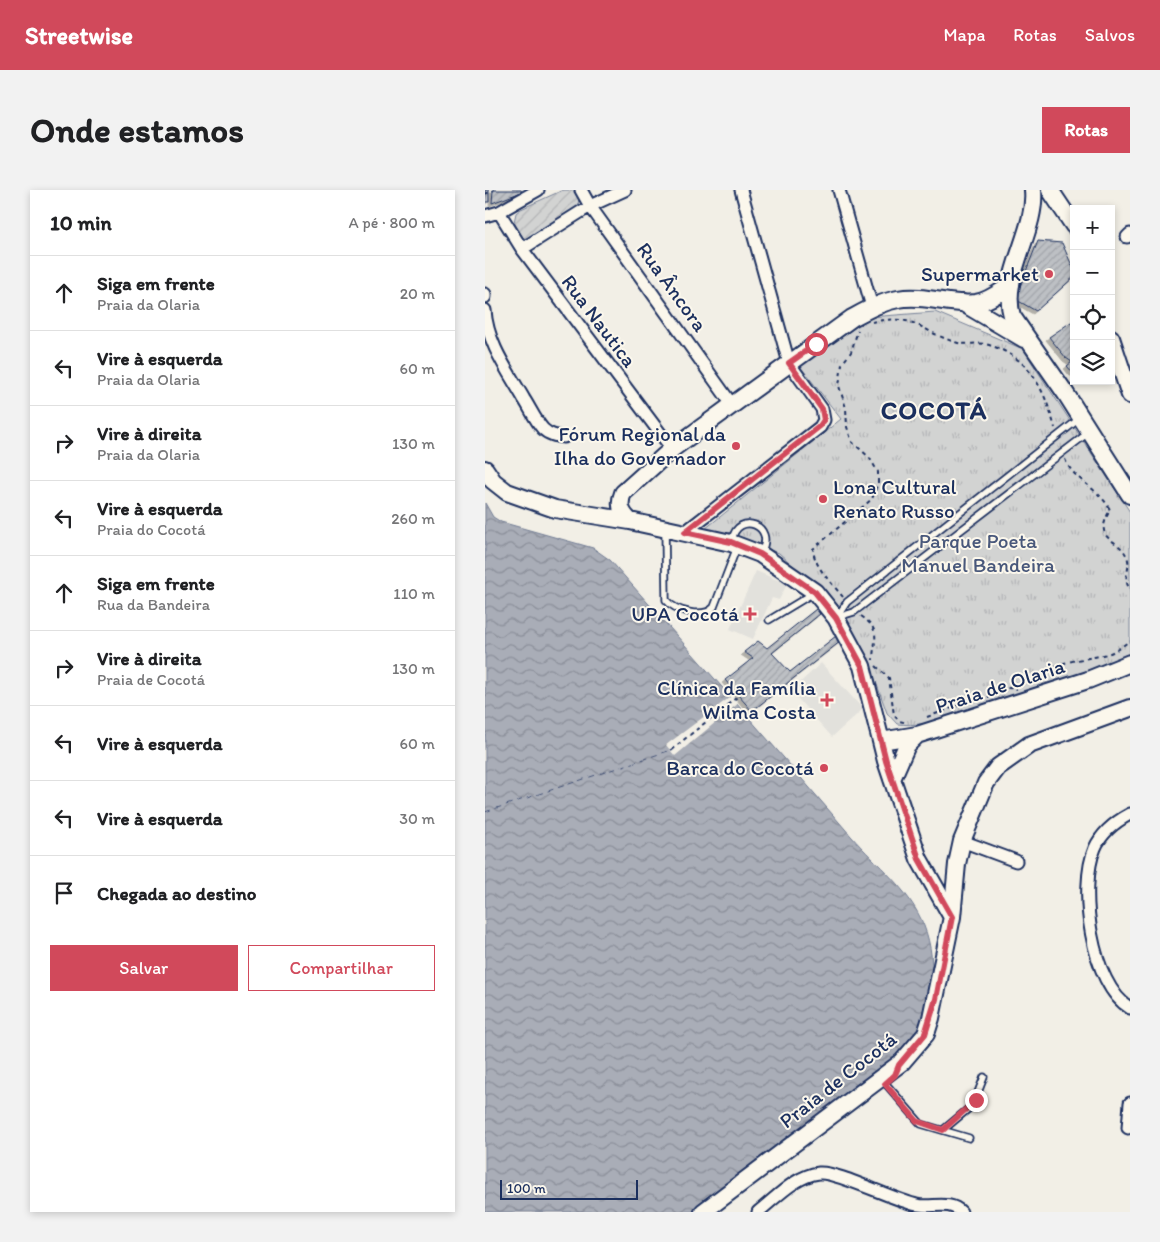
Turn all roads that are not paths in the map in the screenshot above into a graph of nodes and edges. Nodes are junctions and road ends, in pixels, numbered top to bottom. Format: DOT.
graph roads {
  1 [pos="538,190"];
  2 [pos="581,190"];
  3 [pos="625,190"];
  4 [pos="741,190"];
  5 [pos="839,190"];
  6 [pos="1033,190"];
  7 [pos="1050,190"];
  8 [pos="590,206"];
  9 [pos="1061,207"];
  10 [pos="499,212"];
  11 [pos="1032,214"];
  12 [pos="485,216"];
  13 [pos="1070,220"];
  14 [pos="523,249"];
  15 [pos="1011,285"];
  16 [pos="963,303"];
  17 [pos="872,307"];
  18 [pos="485,310"];
  19 [pos="1112,340"];
  20 [pos="1028,342"];
  21 [pos="789,363"];
  22 [pos="1130,395"];
  23 [pos="733,406"];
  24 [pos="1081,418"];
  25 [pos="1090,432"];
  26 [pos="564,437"];
  27 [pos="672,449"];
  28 [pos="485,469"];
  29 [pos="1128,485"];
  30 [pos="630,521"];
  31 [pos="665,529"];
  32 [pos="685,532"];
  33 [pos="735,544"];
  34 [pos="760,554"];
  35 [pos="815,592"];
  36 [pos="836,618"];
  37 [pos="769,620"];
  38 [pos="1130,663"];
  39 [pos="1130,708"];
  40 [pos="917,734"];
  41 [pos="881,741"];
  42 [pos="891,779"];
  43 [pos="1130,814"];
  44 [pos="962,840"];
  45 [pos="919,859"];
  46 [pos="1016,861"];
  47 [pos="957,864"];
  48 [pos="949,900"];
  49 [pos="1130,1008"];
  50 [pos="899,1065"];
  51 [pos="984,1077"];
  52 [pos="885,1084"];
  53 [pos="867,1089"];
  54 [pos="1130,1103"];
  55 [pos="1128,1128"];
  56 [pos="943,1130"];
  57 [pos="969,1138"];
  58 [pos="948,1209"];
  59 [pos="703,1212"];
  60 [pos="758,1212"];
  61 [pos="961,1212"];
  1 -- 10 [label="street"];
  2 -- 8 [label="street, Rua Âncora"];
  3 -- 8 [label="street"];
  4 -- 21 [label="street"];
  5 -- 17 [label="street"];
  6 -- 11 [label="street"];
  7 -- 9 [label="street"];
  8 -- 14 [label="street"];
  8 -- 23 [label="street, Rua Âncora"];
  9 -- 11 [label="street"];
  9 -- 13 [label="street"];
  10 -- 12 [label="street"];
  10 -- 14 [label="street, Rua Nautica"];
  11 -- 15 [label="street"];
  14 -- 27 [label="street, Rua Nautica"];
  15 -- 16 [label="street"];
  15 -- 20 [label="street"];
  16 -- 17 [label="street"];
  16 -- 20 [label="street"];
  17 -- 21 [label="street"];
  18 -- 26 [label="street"];
  19 -- 22 [label="street"];
  20 -- 24 [label="street"];
  21 -- 23 [label="street"];
  21 -- 32 [label="street"];
  23 -- 27 [label="street"];
  24 -- 25 [label="street"];
  24 -- 36 [label="lane"];
  25 -- 29 [label="street"];
  25 -- 36 [label="lane"];
  27 -- 30 [label="street"];
  28 -- 30 [label="street"];
  30 -- 31 [label="street"];
  31 -- 32 [label="street"];
  31 -- 33 [label="lane"];
  32 -- 33 [label="street"];
  33 -- 34 [label="street"];
  33 -- 34 [label="lane"];
  34 -- 35 [label="street"];
  35 -- 36 [label="street"];
  35 -- 37 [label="lane"];
  36 -- 41 [label="street"];
  38 -- 40 [label="street, Praia de Olaria"];
  39 -- 44 [label="street"];
  40 -- 41 [label="street, Praia de Olaria"];
  40 -- 42 [label="street"];
  41 -- 42 [label="street"];
  42 -- 45 [label="street"];
  43 -- 49 [label="street"];
  44 -- 46 [label="street"];
  44 -- 47 [label="street"];
  45 -- 47 [label="street"];
  45 -- 48 [label="street"];
  47 -- 48 [label="street"];
  48 -- 50 [label="street, Praia de Cocotá"];
  50 -- 52 [label="lane"];
  50 -- 53 [label="street, Praia de Cocotá"];
  51 -- 56 [label="lane"];
  52 -- 53 [label="lane"];
  52 -- 56 [label="lane"];
  53 -- 59 [label="street, Praia de Cocotá"];
  54 -- 55 [label="street"];
  56 -- 57 [label="lane"];
  58 -- 60 [label="street"];
  58 -- 61 [label="street"];
}
